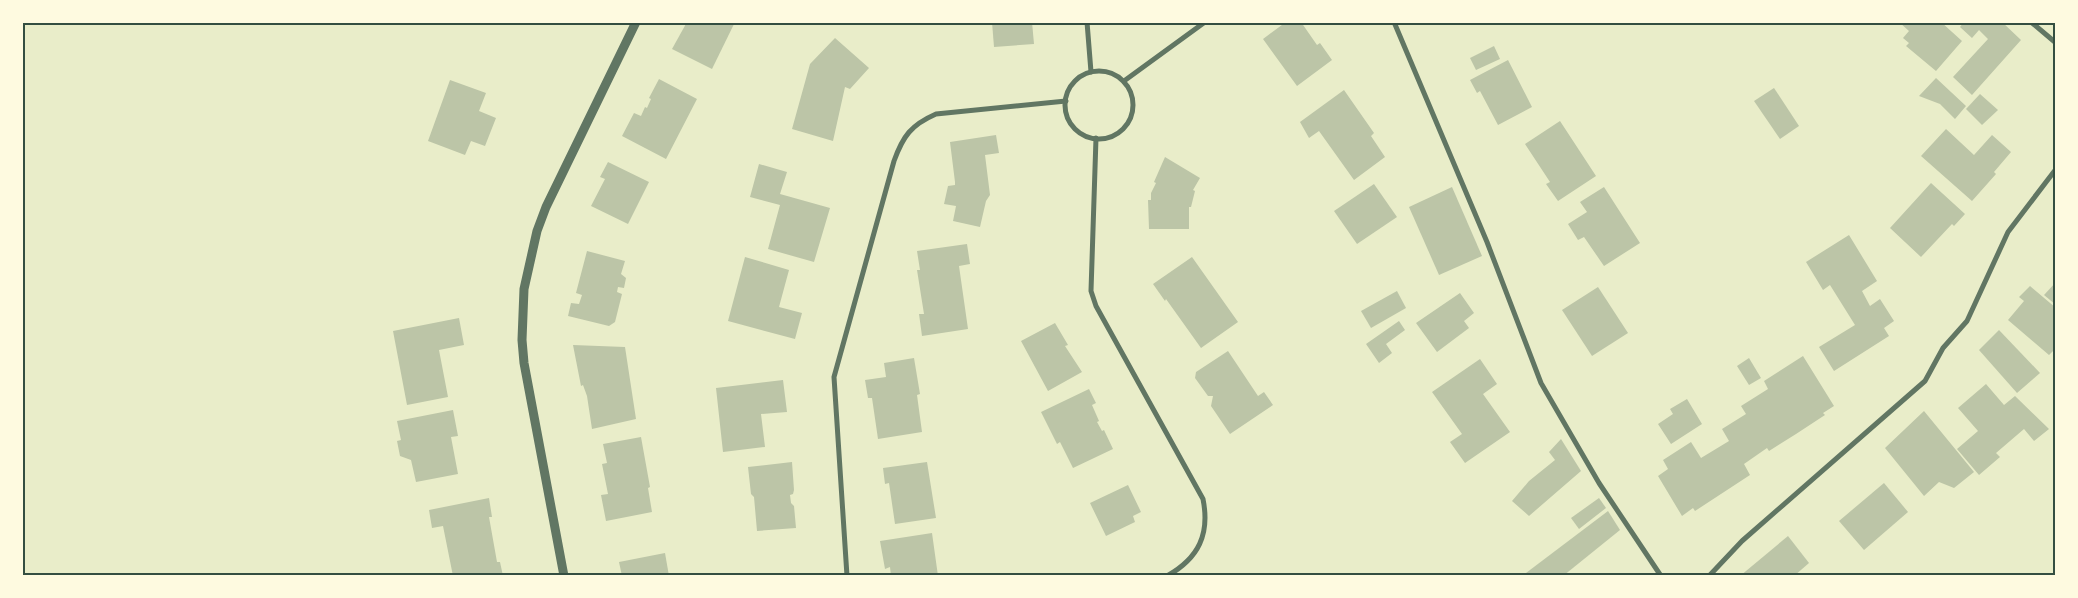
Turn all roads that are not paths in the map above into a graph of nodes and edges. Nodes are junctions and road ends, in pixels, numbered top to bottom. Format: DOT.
graph roads {
  1 [pos="636,22"];
  2 [pos="1087,22"];
  3 [pos="1206,22"];
  4 [pos="1394,22"];
  5 [pos="2031,22"];
  6 [pos="2056,43"];
  7 [pos="1092,72"];
  8 [pos="1124,81"];
  9 [pos="1066,101"];
  10 [pos="1096,138"];
  11 [pos="2056,169"];
  12 [pos="564,576"];
  13 [pos="848,576"];
  14 [pos="1167,576"];
  15 [pos="1662,576"];
  16 [pos="1710,576"];
  1 -- 12 [label="street"];
  2 -- 7 [label="street"];
  3 -- 8 [label="street"];
  4 -- 15 [label="street"];
  5 -- 6 [label="street"];
  7 -- 8 [label="street"];
  7 -- 9 [label="street"];
  8 -- 10 [label="street"];
  9 -- 10 [label="street"];
  9 -- 13 [label="street"];
  10 -- 14 [label="street"];
  11 -- 16 [label="street"];
}
